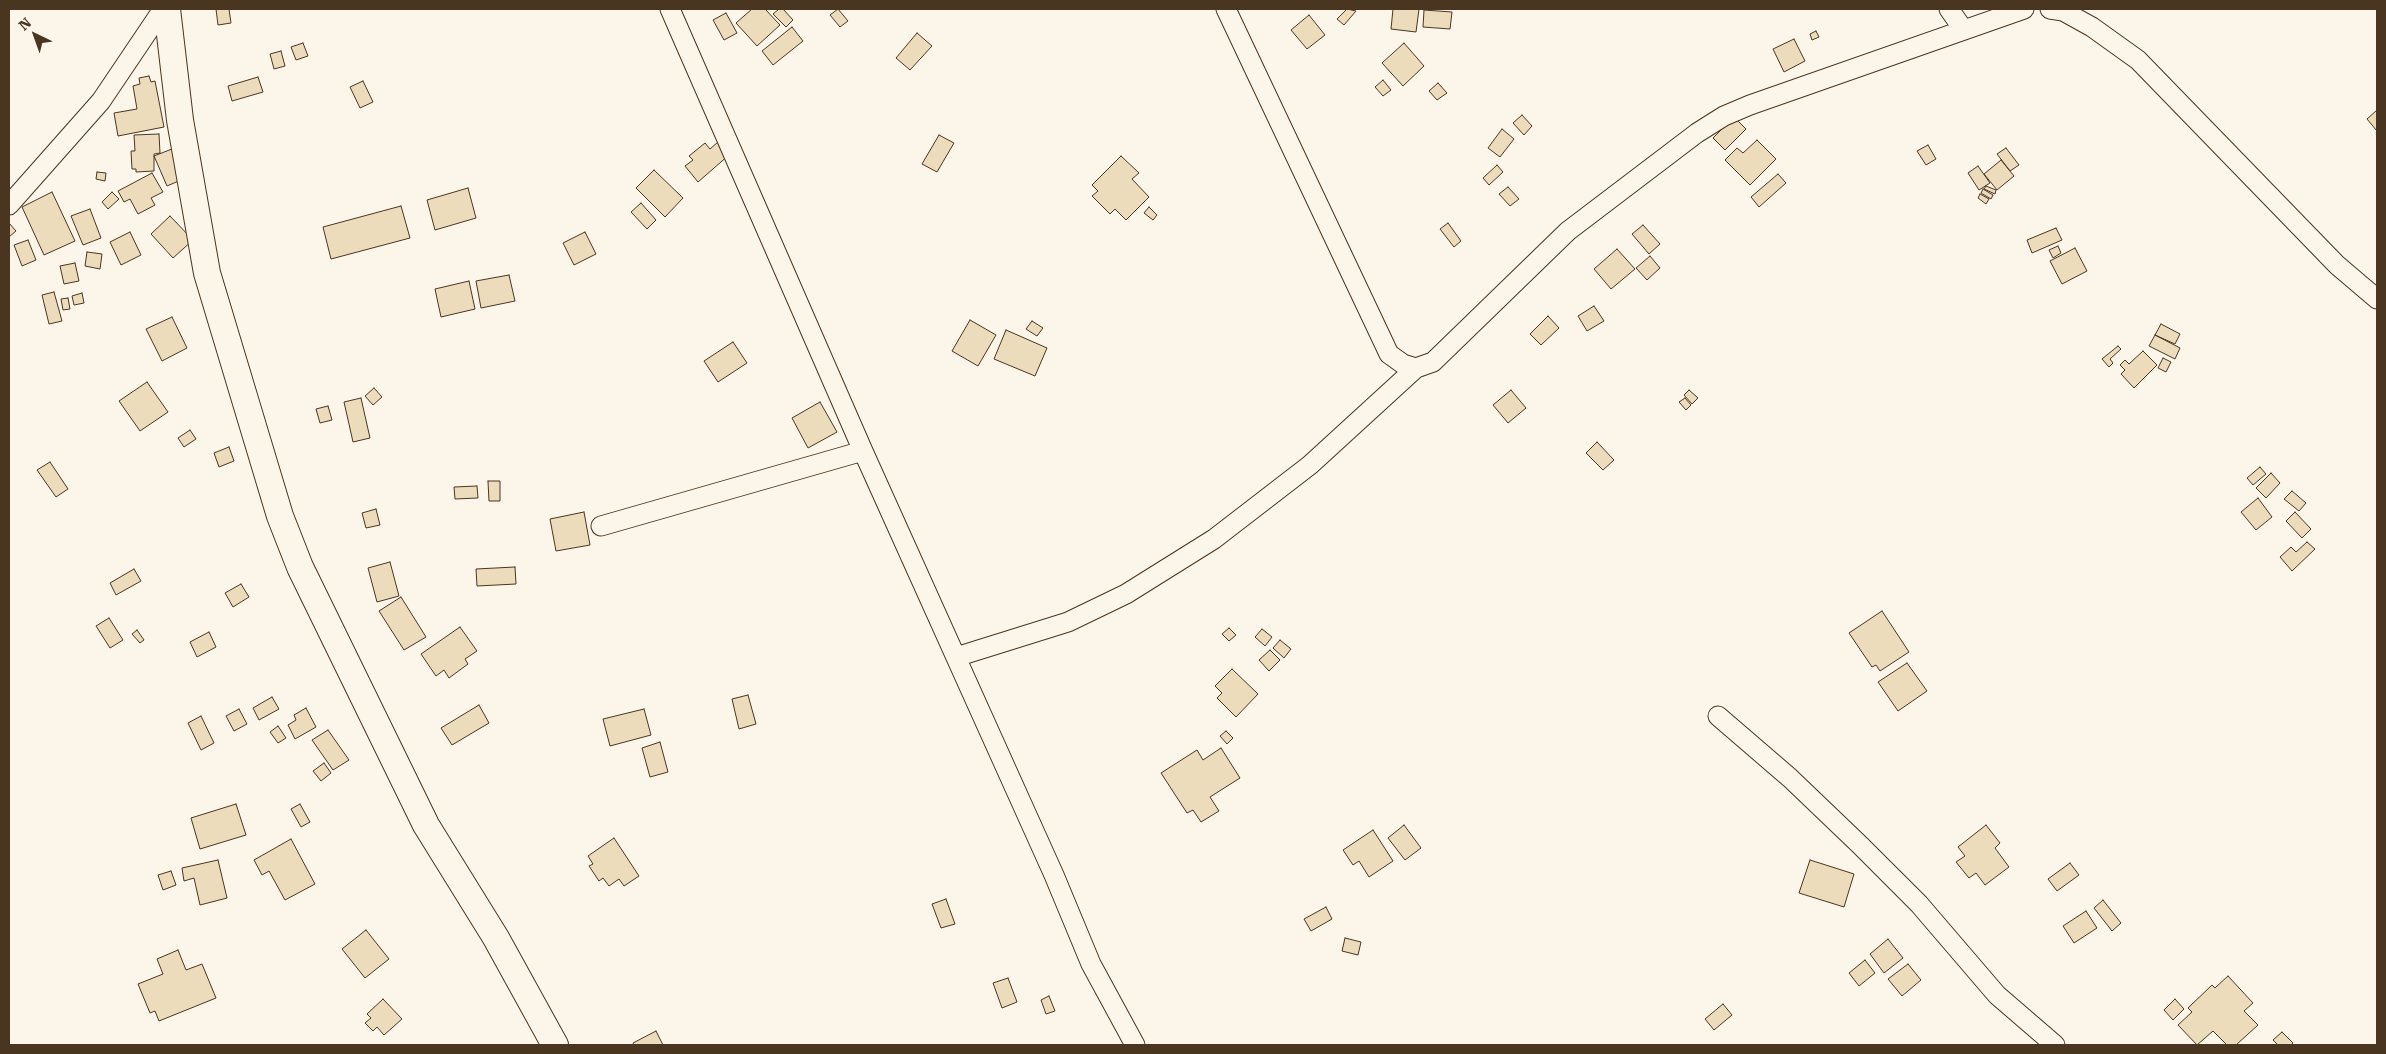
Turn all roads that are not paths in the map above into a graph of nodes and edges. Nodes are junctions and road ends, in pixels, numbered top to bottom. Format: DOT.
graph roads {
  1 [pos="163,9"];
  2 [pos="167,9"];
  3 [pos="670,9"];
  4 [pos="1226,9"];
  5 [pos="1949,9"];
  6 [pos="2024,9"];
  7 [pos="2050,9"];
  8 [pos="1963,29"];
  9 [pos="9,205"];
  10 [pos="2377,299"];
  11 [pos="1416,368"];
  12 [pos="863,451"];
  13 [pos="600,526"];
  14 [pos="956,657"];
  15 [pos="1718,716"];
  16 [pos="555,1045"];
  17 [pos="1135,1045"];
  18 [pos="2055,1045"];
  1 -- 9 [label="street"];
  2 -- 16 [label="street"];
  3 -- 12 [label="street"];
  4 -- 11 [label="street"];
  5 -- 8 [label="street"];
  6 -- 8 [label="street"];
  7 -- 10 [label="street"];
  8 -- 11 [label="street"];
  11 -- 14 [label="street"];
  12 -- 13 [label="street"];
  12 -- 14 [label="street"];
  14 -- 17 [label="street"];
  15 -- 18 [label="street"];
}
